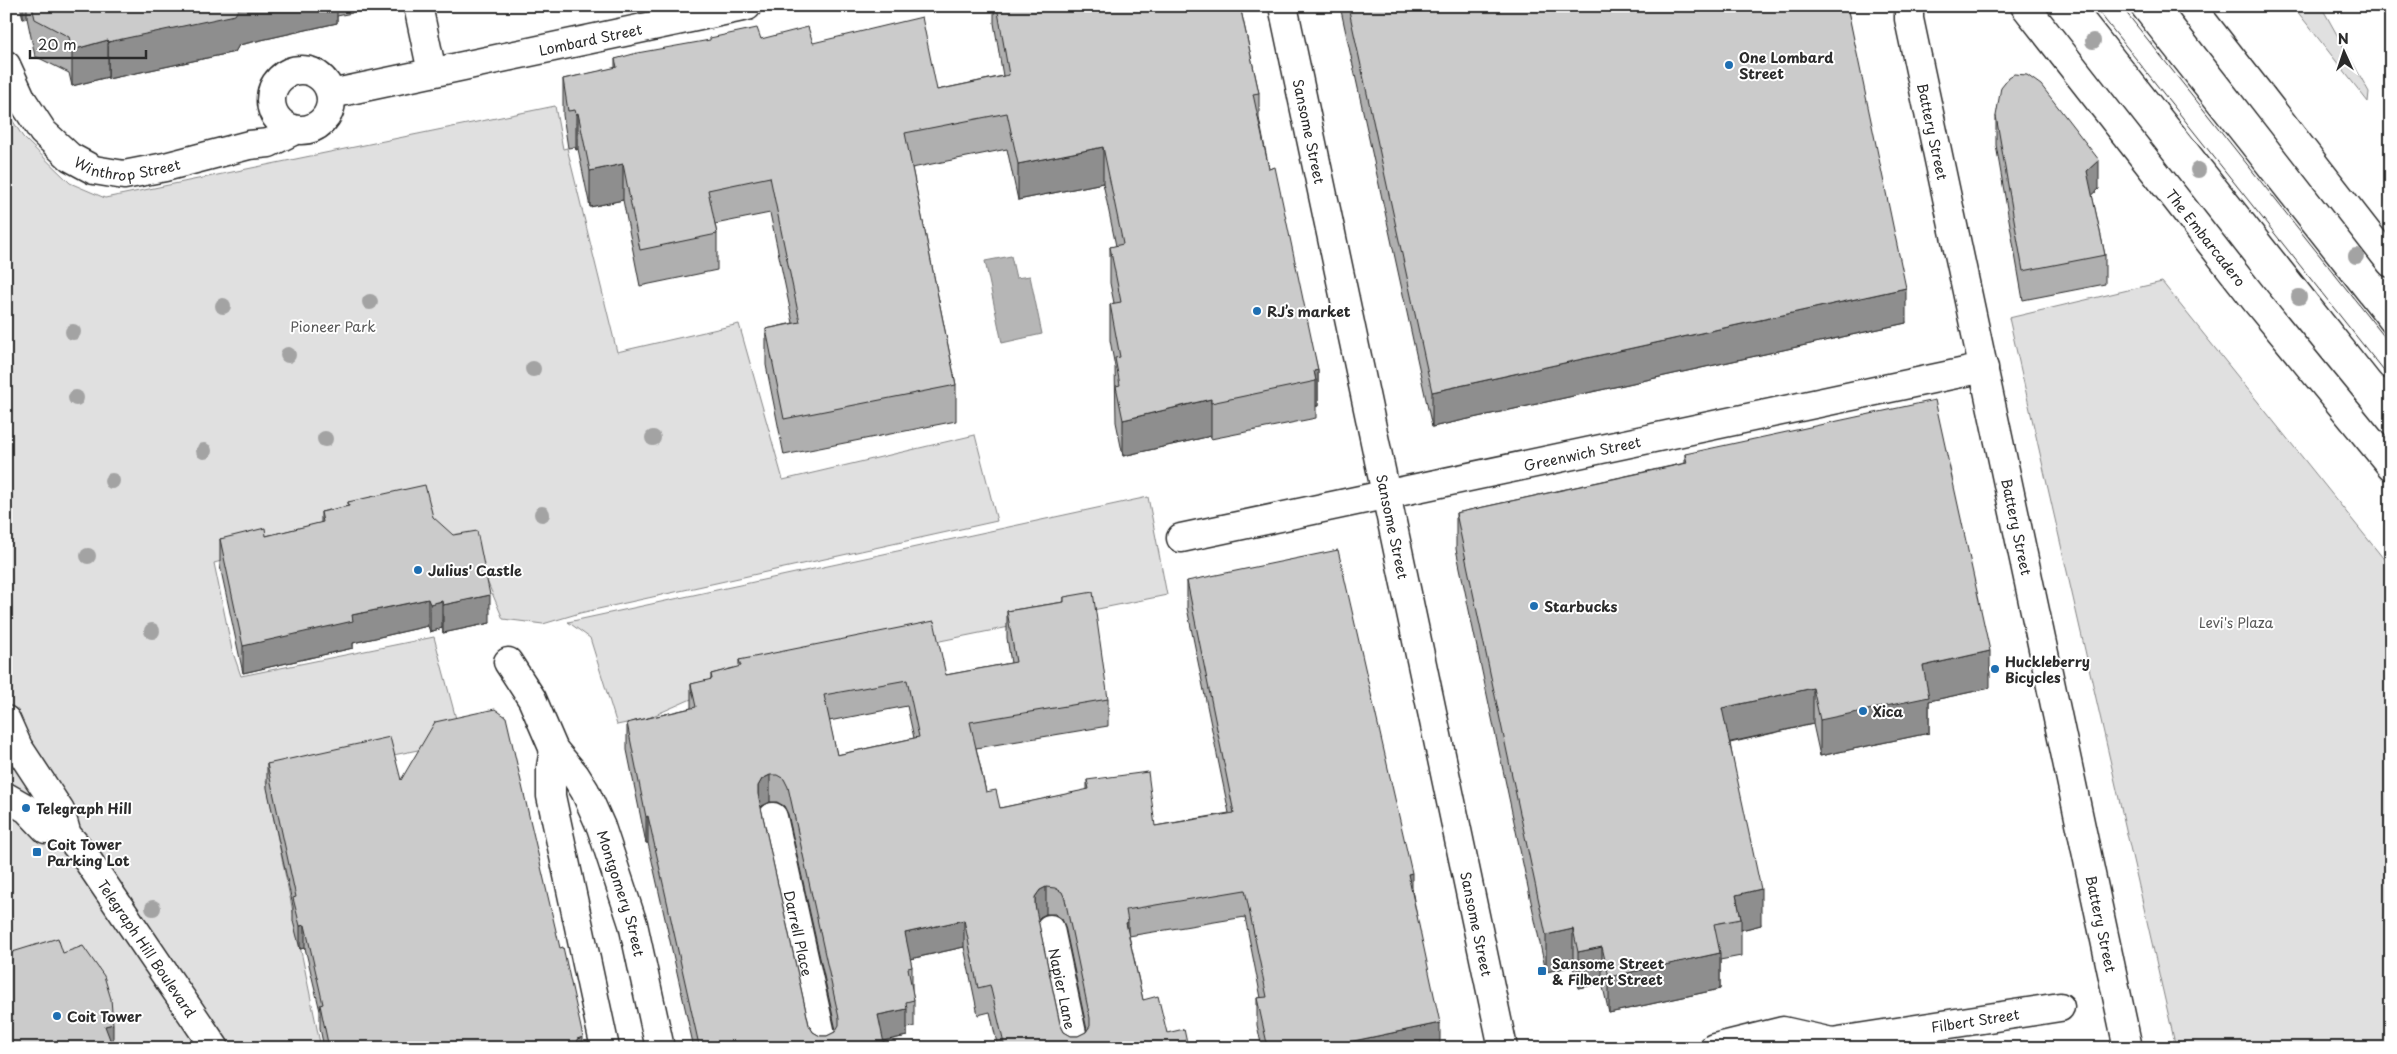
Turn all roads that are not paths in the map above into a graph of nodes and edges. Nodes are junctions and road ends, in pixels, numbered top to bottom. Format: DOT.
graph roads {
  1 [pos="418,6"];
  2 [pos="747,6"];
  3 [pos="1283,6"];
  4 [pos="1909,6"];
  5 [pos="2025,6"];
  6 [pos="2108,6"];
  7 [pos="2191,6"];
  8 [pos="678,13"];
  9 [pos="6,65"];
  10 [pos="432,72"];
  11 [pos="331,94"];
  12 [pos="295,130"];
  13 [pos="2391,263"];
  14 [pos="2391,365"];
  15 [pos="1984,368"];
  16 [pos="2391,466"];
  17 [pos="1386,494"];
  18 [pos="1181,538"];
  19 [pos="508,662"];
  20 [pos="6,720"];
  21 [pos="554,750"];
  22 [pos="6,797"];
  23 [pos="773,817"];
  24 [pos="57,832"];
  25 [pos="1050,929"];
  26 [pos="2060,1006"];
  27 [pos="215,1048"];
  28 [pos="605,1048"];
  29 [pos="660,1048"];
  30 [pos="824,1048"];
  31 [pos="1074,1048"];
  32 [pos="1503,1048"];
  33 [pos="1714,1048"];
  34 [pos="2128,1048"];
  1 -- 10 [label="street"];
  2 -- 8 [label="street, Lombard Street"];
  3 -- 17 [label="street, Sansome Street"];
  4 -- 15 [label="street, Battery Street"];
  5 -- 16 [label="street, The Embarcadero"];
  6 -- 14 [label="street"];
  7 -- 13 [label="street"];
  8 -- 10 [label="street, Lombard Street"];
  9 -- 12 [label="street, Winthrop Street"];
  10 -- 11 [label="street, Lombard Street"];
  11 -- 12 [label="street"];
  11 -- 12 [label="street"];
  15 -- 17 [label="street, Greenwich Street"];
  15 -- 34 [label="street, Battery Street"];
  17 -- 18 [label="street, Greenwich Street"];
  17 -- 32 [label="street, Sansome Street"];
  19 -- 21 [label="street, Montgomery Street"];
  20 -- 24 [label="street, Telegraph Hill Boulevard"];
  21 -- 28 [label="street, Montgomery Street"];
  21 -- 29 [label="street, Montgomery Street"];
  22 -- 24 [label="street, Telegraph Hill Boulevard"];
  23 -- 30 [label="street, Darrell Place"];
  24 -- 27 [label="street, Telegraph Hill Boulevard"];
  25 -- 31 [label="street, Napier Lane"];
  26 -- 33 [label="street, Filbert Street"];
}
